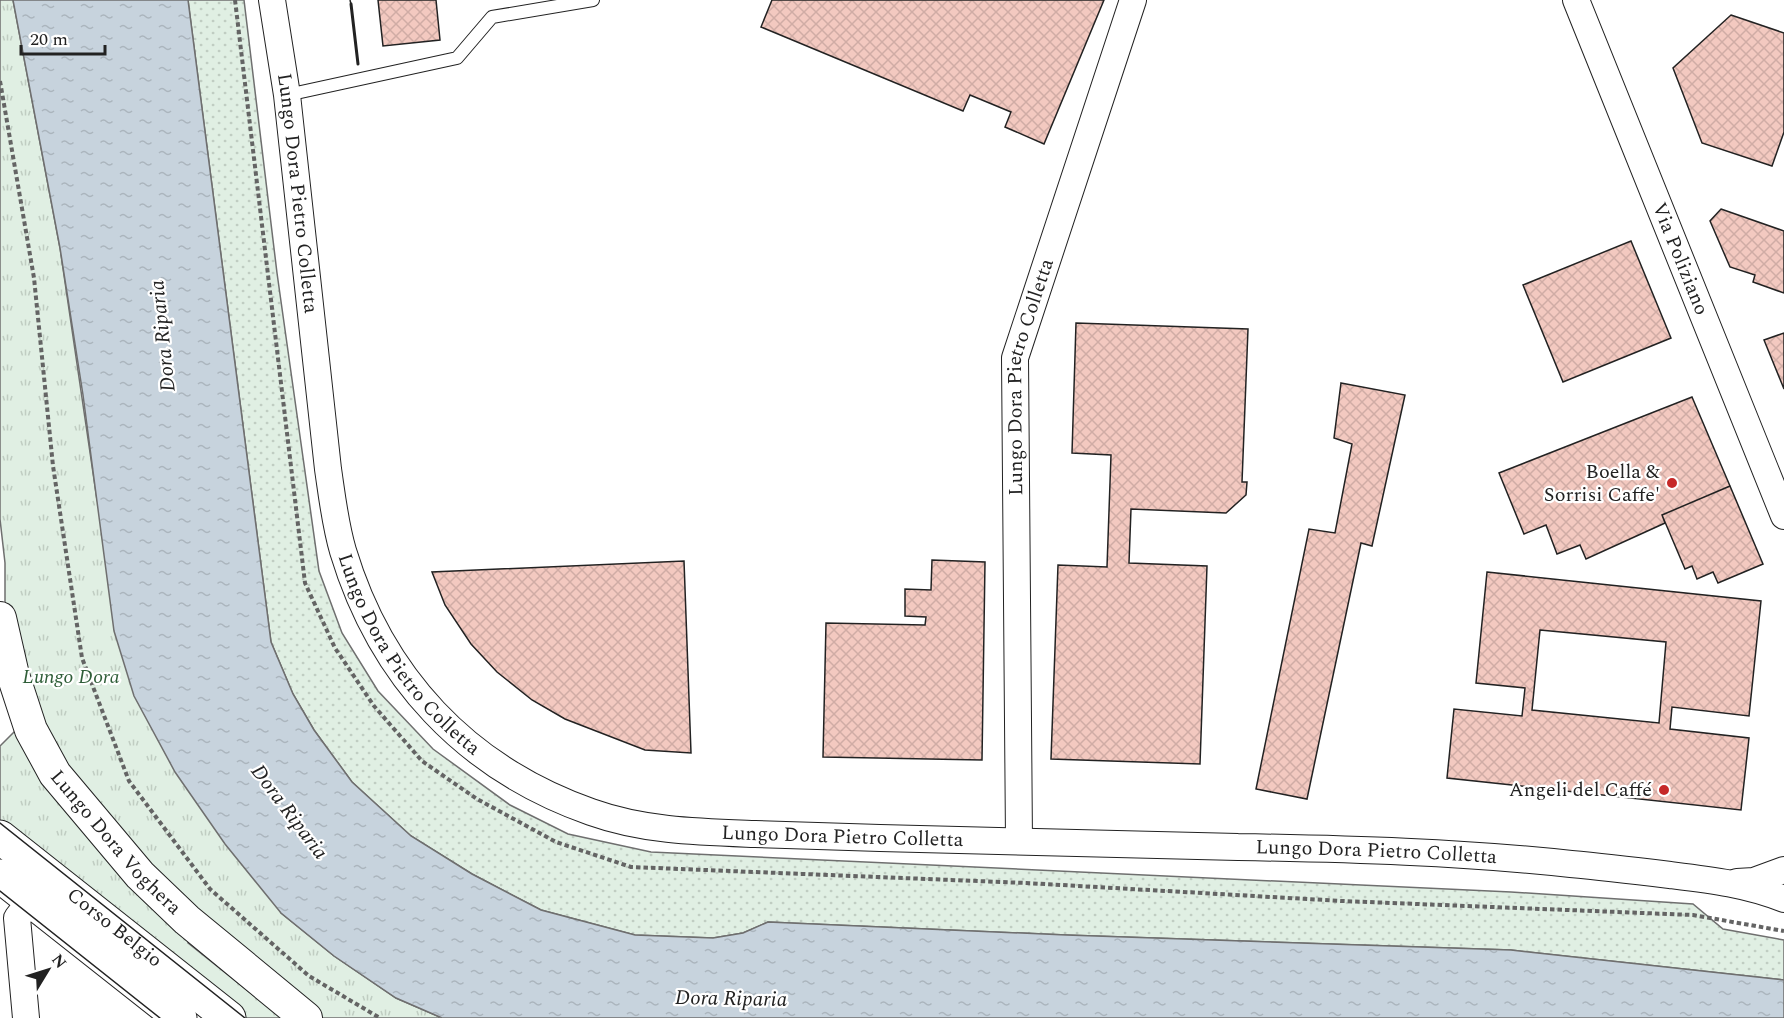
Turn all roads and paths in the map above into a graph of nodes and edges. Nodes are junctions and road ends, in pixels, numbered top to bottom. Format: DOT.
graph roads {
  1 [pos="235,0"];
  2 [pos="272,0"];
  3 [pos="593,0"];
  4 [pos="1133,0"];
  5 [pos="1576,0"];
  6 [pos="0,81"];
  7 [pos="287,95"];
  8 [pos="1784,516"];
  9 [pos="0,618"];
  10 [pos="6,682"];
  11 [pos="0,837"];
  12 [pos="1019,841"];
  13 [pos="1784,870"];
  14 [pos="0,876"];
  15 [pos="1731,883"];
  16 [pos="40,888"];
  17 [pos="1784,899"];
  18 [pos="1784,931"];
  19 [pos="176,1008"];
  20 [pos="26,1018"];
  21 [pos="229,1018"];
  22 [pos="306,1018"];
  23 [pos="380,1018"];
  1 -- 18 [label="path"];
  2 -- 7 [label="street, Lungo Dora Pietro Colletta"];
  3 -- 7 [label="lane"];
  4 -- 12 [label="street, Lungo Dora Pietro Colletta"];
  5 -- 8 [label="street, Via Poliziano"];
  6 -- 23 [label="path"];
  7 -- 12 [label="street, Lungo Dora Pietro Colletta"];
  9 -- 10 [label="street, Lungo Dora Voghera"];
  10 -- 22 [label="street, Lungo Dora Voghera"];
  11 -- 16 [label="main road, Corso Belgio"];
  12 -- 15 [label="street, Lungo Dora Pietro Colletta"];
  13 -- 15 [label="street, Lungo Dora Pietro Colletta"];
  14 -- 16 [label="main road, Corso Belgio"];
  15 -- 17 [label="street, Lungo Dora Pietro Colletta"];
  16 -- 19 [label="main road, Corso Belgio"];
  16 -- 20 [label="street"];
  19 -- 21 [label="main road, Corso Belgio"];
}
